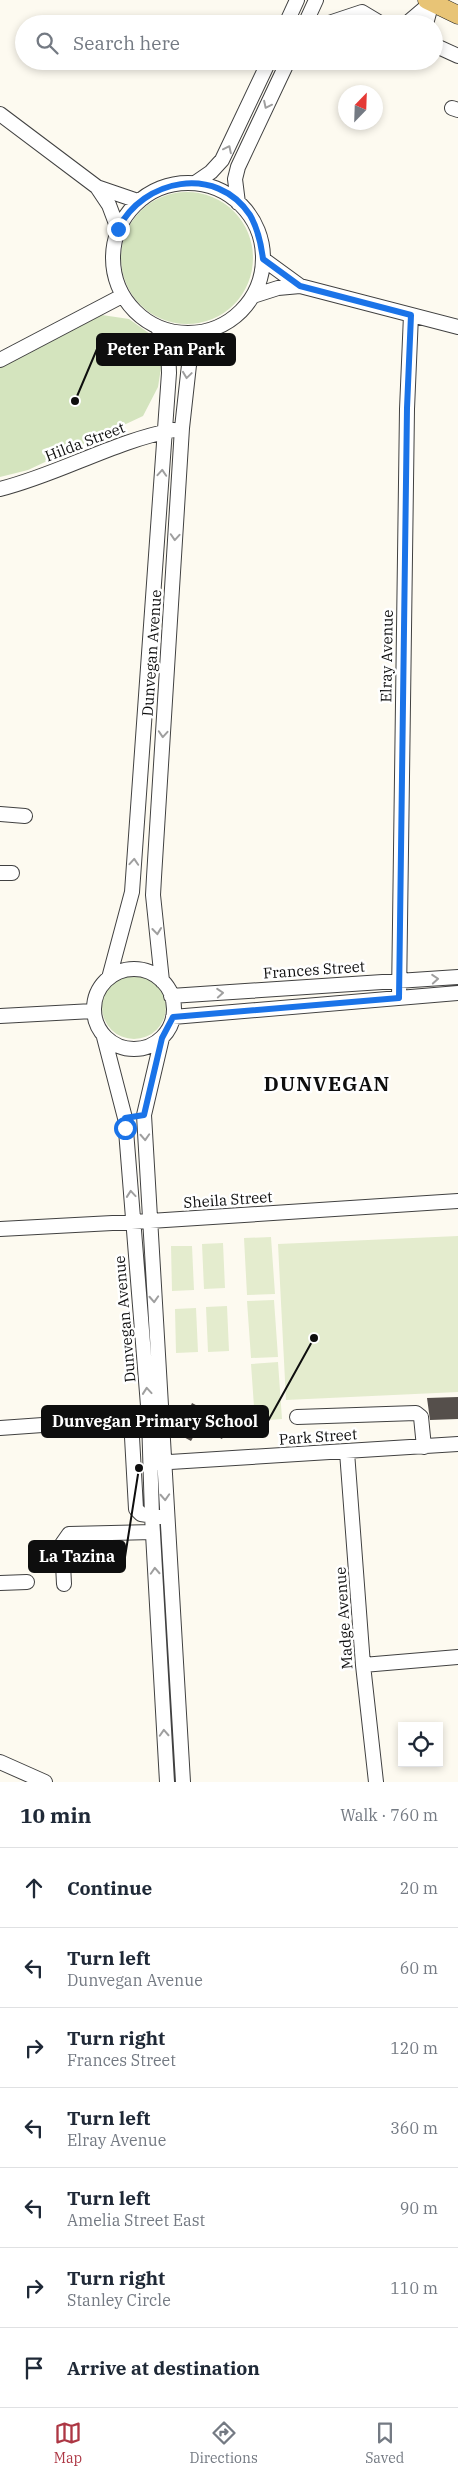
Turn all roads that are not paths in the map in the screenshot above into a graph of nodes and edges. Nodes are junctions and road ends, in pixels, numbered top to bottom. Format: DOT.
graph roads {
  1 [pos="297,0"];
  2 [pos="316,0"];
  3 [pos="429,1"];
  4 [pos="290,15"];
  5 [pos="309,15"];
  6 [pos="353,15"];
  7 [pos="367,15"];
  8 [pos="415,15"];
  9 [pos="427,15"];
  10 [pos="458,15"];
  11 [pos="443,49"];
  12 [pos="458,56"];
  13 [pos="266,70"];
  14 [pos="270,70"];
  15 [pos="284,70"];
  16 [pos="280,79"];
  17 [pos="0,114"];
  18 [pos="195,183"];
  19 [pos="97,187"];
  20 [pos="138,201"];
  21 [pos="238,203"];
  22 [pos="118,229"];
  23 [pos="263,259"];
  24 [pos="300,286"];
  25 [pos="122,296"];
  26 [pos="253,296"];
  27 [pos="411,315"];
  28 [pos="458,327"];
  29 [pos="158,328"];
  30 [pos="207,331"];
  31 [pos="0,360"];
  32 [pos="182,428"];
  33 [pos="166,431"];
  34 [pos="0,489"];
  35 [pos="152,608"];
  36 [pos="171,610"];
  37 [pos="146,700"];
  38 [pos="165,701"];
  39 [pos="139,801"];
  40 [pos="159,802"];
  41 [pos="0,814"];
  42 [pos="25,816"];
  43 [pos="132,892"];
  44 [pos="153,895"];
  45 [pos="458,977"];
  46 [pos="109,978"];
  47 [pos="162,981"];
  48 [pos="399,981"];
  49 [pos="458,994"];
  50 [pos="172,996"];
  51 [pos="399,998"];
  52 [pos="93,1011"];
  53 [pos="0,1016"];
  54 [pos="173,1017"];
  55 [pos="104,1036"];
  56 [pos="162,1038"];
  57 [pos="144,1115"];
  58 [pos="125,1118"];
  59 [pos="458,1200"];
  60 [pos="133,1222"];
  61 [pos="150,1222"];
  62 [pos="0,1229"];
  63 [pos="155,1417"];
  64 [pos="297,1417"];
  65 [pos="131,1419"];
  66 [pos="0,1428"];
  67 [pos="458,1444"];
  68 [pos="424,1446"];
  69 [pos="347,1452"];
  70 [pos="157,1463"];
  71 [pos="152,1516"];
  72 [pos="167,1518"];
  73 [pos="153,1532"];
  74 [pos="27,1582"];
  75 [pos="0,1583"];
  76 [pos="64,1584"];
  77 [pos="458,1657"];
  78 [pos="160,1662"];
  79 [pos="175,1662"];
  80 [pos="363,1665"];
  81 [pos="0,1762"];
  82 [pos="45,1782"];
  83 [pos="167,1782"];
  84 [pos="183,1782"];
  85 [pos="376,1782"];
  1 -- 4 [label="street"];
  2 -- 5 [label="street"];
  3 -- 8 [label="street"];
  3 -- 9 [label="street"];
  3 -- 10 [label="main road"];
  6 -- 7 [label="street"];
  11 -- 12 [label="street"];
  18 -- 13 [label="street, one-way"];
  14 -- 16 [label="street"];
  15 -- 16 [label="street"];
  16 -- 21 [label="street, one-way"];
  17 -- 19 [label="street"];
  18 -- 20 [label="street"];
  18 -- 21 [label="street"];
  19 -- 20 [label="street"];
  19 -- 22 [label="street"];
  20 -- 22 [label="street"];
  21 -- 23 [label="street"];
  22 -- 25 [label="street"];
  23 -- 24 [label="street"];
  23 -- 26 [label="street"];
  24 -- 26 [label="street"];
  24 -- 27 [label="street"];
  25 -- 29 [label="street"];
  25 -- 31 [label="street"];
  26 -- 30 [label="street"];
  27 -- 28 [label="street"];
  27 -- 48 [label="street, Elray Avenue"];
  29 -- 30 [label="street"];
  29 -- 33 [label="street, Dunvegan Avenue"];
  30 -- 32 [label="street, Dunvegan Avenue, one-way"];
  32 -- 33 [label="street, Hilda Street"];
  32 -- 36 [label="street, Dunvegan Avenue, one-way"];
  33 -- 34 [label="street, Hilda Street"];
  35 -- 33 [label="street, Dunvegan Avenue, one-way"];
  35 -- 36 [label="street"];
  35 -- 37 [label="street, Dunvegan Avenue"];
  36 -- 38 [label="street, Dunvegan Avenue"];
  37 -- 38 [label="street"];
  37 -- 39 [label="street, Dunvegan Avenue"];
  38 -- 40 [label="street, Dunvegan Avenue, one-way"];
  39 -- 40 [label="street"];
  43 -- 39 [label="street, Dunvegan Avenue, one-way"];
  40 -- 44 [label="street, Dunvegan Avenue"];
  41 -- 42 [label="street"];
  43 -- 44 [label="street"];
  43 -- 46 [label="street, Dunvegan Avenue"];
  44 -- 47 [label="street, Dunvegan Avenue, one-way"];
  48 -- 45 [label="street, Frances Street, one-way"];
  46 -- 47 [label="street"];
  46 -- 52 [label="street"];
  47 -- 50 [label="street"];
  50 -- 48 [label="street, Frances Street, one-way"];
  48 -- 51 [label="street, Elray Avenue"];
  49 -- 51 [label="street"];
  50 -- 54 [label="street"];
  51 -- 54 [label="street"];
  52 -- 53 [label="street"];
  52 -- 55 [label="street"];
  54 -- 56 [label="street"];
  55 -- 56 [label="street"];
  55 -- 58 [label="street, Dunvegan Avenue"];
  56 -- 57 [label="street, Dunvegan Avenue"];
  57 -- 58 [label="street"];
  57 -- 61 [label="street, Dunvegan Avenue, one-way"];
  60 -- 58 [label="street, Dunvegan Avenue, one-way"];
  59 -- 61 [label="street, Sheila Street"];
  60 -- 61 [label="street, Sheila Street"];
  60 -- 62 [label="street, Sheila Street"];
  63 -- 60 [label="street, Dunvegan Avenue, one-way"];
  61 -- 63 [label="street, Dunvegan Avenue, one-way"];
  63 -- 65 [label="street"];
  63 -- 70 [label="street, Dunvegan Avenue"];
  64 -- 68 [label="street"];
  65 -- 66 [label="street"];
  65 -- 71 [label="street"];
  67 -- 68 [label="street, Park Street"];
  68 -- 69 [label="street, Park Street"];
  69 -- 70 [label="street, Park Street"];
  69 -- 80 [label="street, Madge Avenue"];
  70 -- 71 [label="street, Dunvegan Avenue"];
  70 -- 72 [label="street, Dunvegan Avenue, one-way"];
  71 -- 72 [label="street"];
  71 -- 73 [label="street, Dunvegan Avenue"];
  72 -- 79 [label="street, Dunvegan Avenue"];
  73 -- 76 [label="street"];
  78 -- 73 [label="street, Dunvegan Avenue, one-way"];
  74 -- 75 [label="street"];
  77 -- 80 [label="street"];
  78 -- 79 [label="street"];
  83 -- 78 [label="street, Dunvegan Avenue, one-way"];
  79 -- 84 [label="street, Dunvegan Avenue"];
  80 -- 85 [label="street, Madge Avenue"];
  81 -- 82 [label="street"];
}
